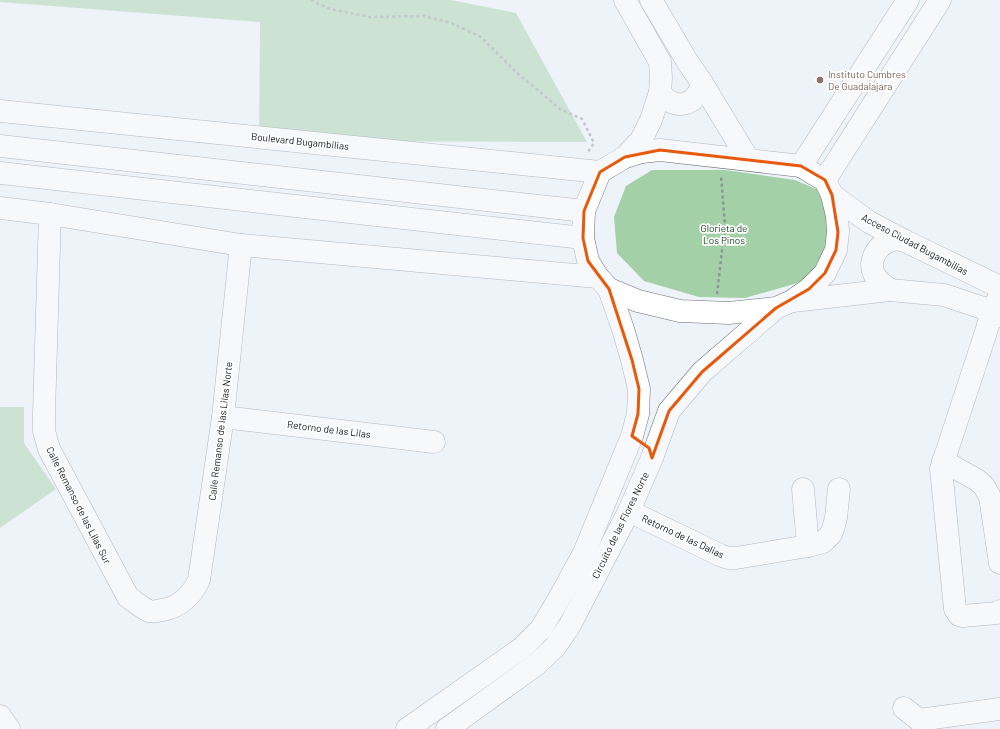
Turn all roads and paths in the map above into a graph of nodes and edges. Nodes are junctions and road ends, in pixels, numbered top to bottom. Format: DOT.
graph roads {
  1 [pos="311,0"];
  2 [pos="625,0"];
  3 [pos="651,0"];
  4 [pos="908,0"];
  5 [pos="940,0"];
  6 [pos="702,83"];
  7 [pos="660,92"];
  8 [pos="0,111"];
  9 [pos="0,146"];
  10 [pos="720,156"];
  11 [pos="625,158"];
  12 [pos="748,159"];
  13 [pos="801,166"];
  14 [pos="575,170"];
  15 [pos="600,172"];
  16 [pos="0,173"];
  17 [pos="829,188"];
  18 [pos="0,208"];
  19 [pos="584,211"];
  20 [pos="50,214"];
  21 [pos="584,238"];
  22 [pos="905,241"];
  23 [pos="241,245"];
  24 [pos="603,283"];
  25 [pos="1000,287"];
  26 [pos="890,290"];
  27 [pos="784,304"];
  28 [pos="997,307"];
  29 [pos="716,313"];
  30 [pos="223,417"];
  31 [pos="632,436"];
  32 [pos="434,442"];
  33 [pos="652,458"];
  34 [pos="943,461"];
  35 [pos="803,489"];
  36 [pos="839,489"];
  37 [pos="629,511"];
  38 [pos="808,546"];
  39 [pos="1000,563"];
  40 [pos="174,606"];
  41 [pos="1000,611"];
  42 [pos="904,708"];
  43 [pos="1000,709"];
  44 [pos="0,716"];
  45 [pos="9,729"];
  46 [pos="407,729"];
  47 [pos="447,729"];
  1 -- 14 [label="path"];
  2 -- 7 [label="street"];
  3 -- 6 [label="street"];
  4 -- 13 [label="street"];
  5 -- 17 [label="street"];
  6 -- 7 [label="street"];
  6 -- 12 [label="street"];
  7 -- 11 [label="street"];
  8 -- 14 [label="street, Boulevard Bugambilias"];
  9 -- 19 [label="street"];
  10 -- 11 [label="street"];
  10 -- 12 [label="street"];
  10 -- 29 [label="path"];
  11 -- 15 [label="street"];
  12 -- 13 [label="street"];
  13 -- 17 [label="street, Acceso Ciudad Bugambilias"];
  14 -- 15 [label="street, Boulevard Bugambilias"];
  15 -- 19 [label="street"];
  16 -- 21 [label="street"];
  17 -- 22 [label="street, Acceso Ciudad Bugambilias"];
  17 -- 27 [label="street, Circuito de las Flores Norte"];
  18 -- 20 [label="street"];
  19 -- 21 [label="street, Circuito de las Flores Norte"];
  20 -- 23 [label="street"];
  20 -- 40 [label="street, Calle Remanso de las Lilas Sur"];
  21 -- 24 [label="street, Circuito de las Flores Norte"];
  22 -- 25 [label="street, Acceso Ciudad Bugambilias"];
  22 -- 26 [label="street"];
  23 -- 24 [label="street"];
  23 -- 30 [label="street, Calle Remanso de las Lilas Norte"];
  24 -- 29 [label="street"];
  24 -- 31 [label="street, Circuito de las Flores Norte"];
  26 -- 27 [label="street"];
  26 -- 28 [label="street"];
  27 -- 29 [label="street"];
  27 -- 33 [label="street, Circuito de las Flores Norte"];
  28 -- 34 [label="street"];
  30 -- 32 [label="street, Retorno de las Lilas"];
  30 -- 40 [label="street, Calle Remanso de las Lilas Norte"];
  31 -- 33 [label="street"];
  31 -- 46 [label="street, Circuito de las Flores Norte"];
  33 -- 37 [label="street, Circuito de las Flores Norte"];
  34 -- 39 [label="street"];
  34 -- 41 [label="street"];
  35 -- 38 [label="street"];
  36 -- 38 [label="street, Retorno de las Dalias"];
  37 -- 38 [label="street, Retorno de las Dalias"];
  37 -- 47 [label="street, Circuito de las Flores Norte"];
  42 -- 43 [label="street"];
  44 -- 45 [label="street"];
}
